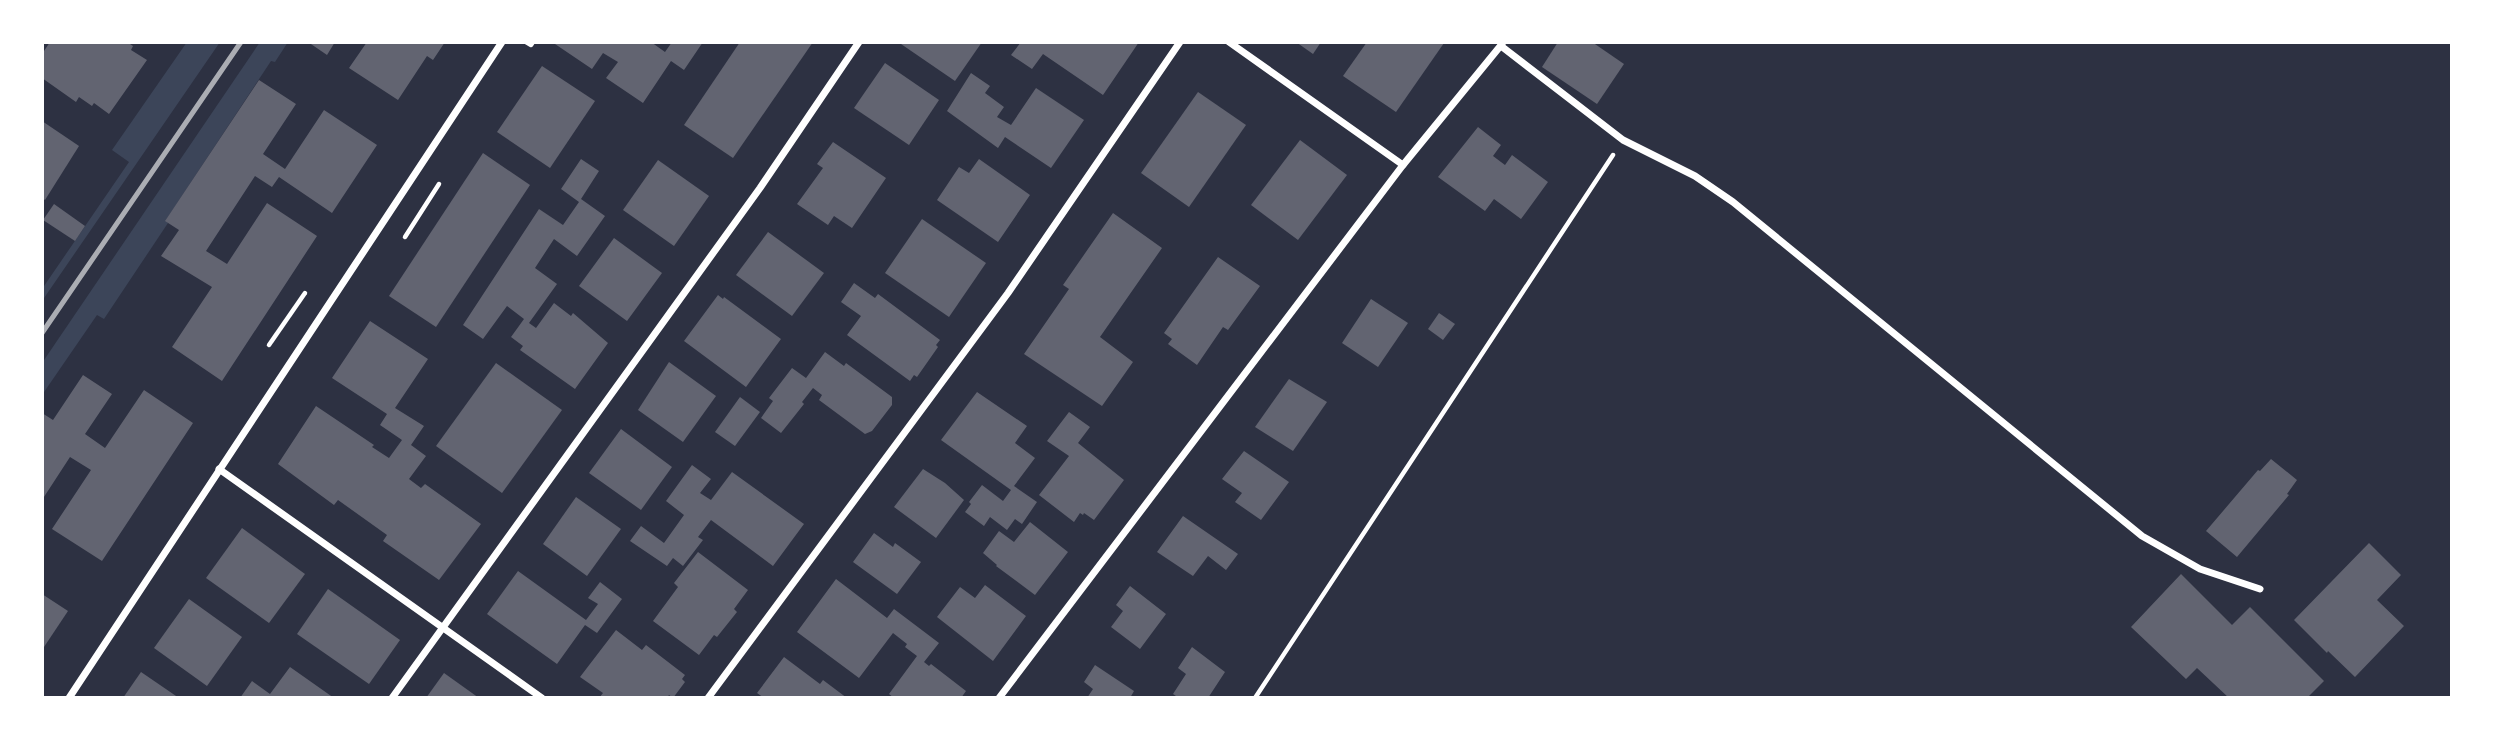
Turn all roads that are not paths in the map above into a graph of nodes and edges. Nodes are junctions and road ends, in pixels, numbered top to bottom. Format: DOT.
graph roads {
  1 [pos="502,42"];
  2 [pos="859,42"];
  3 [pos="1180,42"];
  4 [pos="1229,42"];
  5 [pos="1502,44"];
  6 [pos="1403,165"];
  7 [pos="219,469"];
  8 [pos="2260,590"];
  9 [pos="443,627"];
  10 [pos="69,698"];
  11 [pos="392,698"];
  12 [pos="542,698"];
  13 [pos="708,698"];
  14 [pos="999,698"];
  1 -- 7 [label="street"];
  2 -- 9 [label="street"];
  3 -- 13 [label="street"];
  4 -- 6 [label="street"];
  5 -- 6 [label="street"];
  5 -- 8 [label="street"];
  6 -- 14 [label="street"];
  7 -- 9 [label="street"];
  7 -- 10 [label="street"];
  9 -- 11 [label="street"];
  9 -- 12 [label="street"];
}
